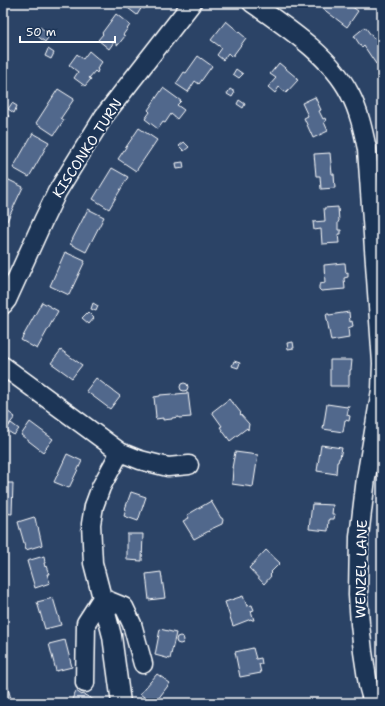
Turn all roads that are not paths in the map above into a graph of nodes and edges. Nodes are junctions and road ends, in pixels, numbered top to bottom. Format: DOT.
graph roads {
  1 [pos="192,3"];
  2 [pos="252,3"];
  3 [pos="3,305"];
  4 [pos="3,366"];
  5 [pos="120,452"];
  6 [pos="189,465"];
  7 [pos="102,598"];
  8 [pos="143,664"];
  9 [pos="85,683"];
  10 [pos="121,703"];
  11 [pos="373,703"];
  1 -- 3 [label="street, KISCONKO TURN"];
  2 -- 11 [label="street, WENZEL LANE"];
  4 -- 5 [label="street"];
  5 -- 6 [label="street"];
  5 -- 7 [label="street"];
  7 -- 8 [label="street"];
  7 -- 9 [label="street"];
  7 -- 10 [label="street"];
}
